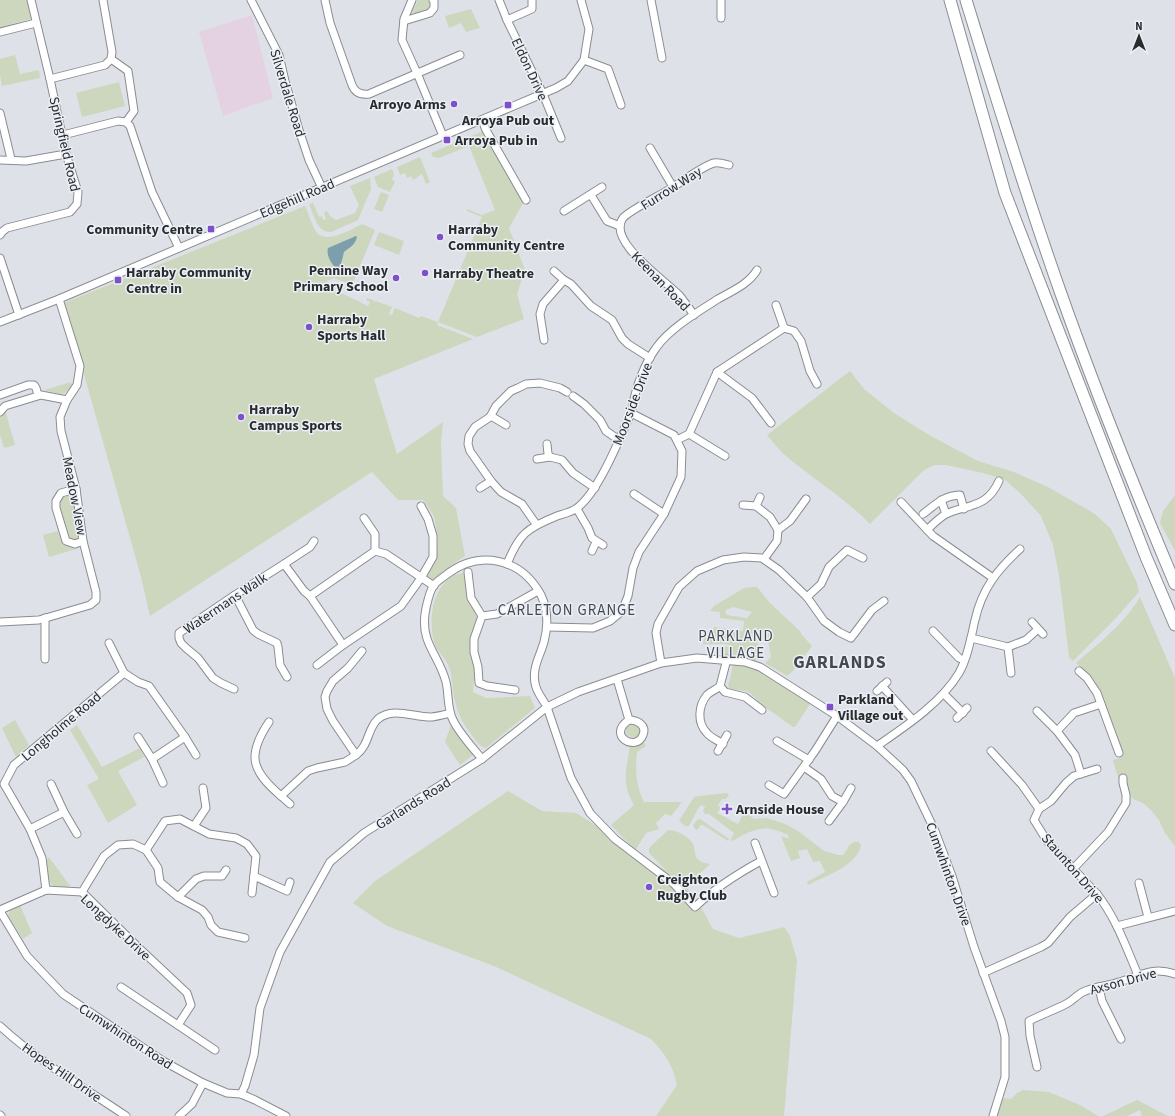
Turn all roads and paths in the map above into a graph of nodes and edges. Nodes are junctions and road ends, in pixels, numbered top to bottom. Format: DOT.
graph roads {
  1 [pos="31,0"];
  2 [pos="103,0"];
  3 [pos="251,0"];
  4 [pos="325,0"];
  5 [pos="412,0"];
  6 [pos="433,0"];
  7 [pos="499,0"];
  8 [pos="532,0"];
  9 [pos="581,0"];
  10 [pos="651,0"];
  11 [pos="721,0"];
  12 [pos="950,0"];
  13 [pos="966,0"];
  14 [pos="722,18"];
  15 [pos="507,20"];
  16 [pos="404,21"];
  17 [pos="36,22"];
  18 [pos="0,32"];
  19 [pos="460,55"];
  20 [pos="662,58"];
  21 [pos="111,59"];
  22 [pos="584,60"];
  23 [pos="417,73"];
  24 [pos="50,79"];
  25 [pos="543,94"];
  26 [pos="621,105"];
  27 [pos="0,113"];
  28 [pos="482,120"];
  29 [pos="126,122"];
  30 [pos="63,135"];
  31 [pos="443,136"];
  32 [pos="561,138"];
  33 [pos="650,148"];
  34 [pos="66,154"];
  35 [pos="0,160"];
  36 [pos="11,160"];
  37 [pos="730,165"];
  38 [pos="602,187"];
  39 [pos="673,187"];
  40 [pos="322,188"];
  41 [pos="591,195"];
  42 [pos="526,200"];
  43 [pos="564,211"];
  44 [pos="620,226"];
  45 [pos="0,235"];
  46 [pos="179,248"];
  47 [pos="0,258"];
  48 [pos="757,270"];
  49 [pos="554,271"];
  50 [pos="564,280"];
  51 [pos="59,299"];
  52 [pos="776,305"];
  53 [pos="19,315"];
  54 [pos="694,315"];
  55 [pos="0,322"];
  56 [pos="784,328"];
  57 [pos="544,340"];
  58 [pos="650,358"];
  59 [pos="717,372"];
  60 [pos="817,384"];
  61 [pos="0,395"];
  62 [pos="38,395"];
  63 [pos="67,400"];
  64 [pos="0,412"];
  65 [pos="631,413"];
  66 [pos="491,416"];
  67 [pos="771,423"];
  68 [pos="506,425"];
  69 [pos="688,434"];
  70 [pos="619,440"];
  71 [pos="677,440"];
  72 [pos="547,444"];
  73 [pos="725,456"];
  74 [pos="550,457"];
  75 [pos="537,460"];
  76 [pos="490,481"];
  77 [pos="999,481"];
  78 [pos="480,488"];
  79 [pos="595,488"];
  80 [pos="76,489"];
  81 [pos="634,494"];
  82 [pos="760,497"];
  83 [pos="806,499"];
  84 [pos="941,500"];
  85 [pos="901,502"];
  86 [pos="743,505"];
  87 [pos="421,506"];
  88 [pos="756,506"];
  89 [pos="577,508"];
  90 [pos="964,509"];
  91 [pos="664,514"];
  92 [pos="923,514"];
  93 [pos="946,514"];
  94 [pos="364,518"];
  95 [pos="536,524"];
  96 [pos="778,530"];
  97 [pos="927,530"];
  98 [pos="84,541"];
  99 [pos="314,541"];
  100 [pos="1020,549"];
  101 [pos="376,551"];
  102 [pos="592,551"];
  103 [pos="862,558"];
  104 [pos="764,559"];
  105 [pos="284,564"];
  106 [pos="508,564"];
  107 [pos="468,572"];
  108 [pos="421,578"];
  109 [pos="992,578"];
  110 [pos="1175,584"];
  111 [pos="434,586"];
  112 [pos="538,591"];
  113 [pos="235,595"];
  114 [pos="310,596"];
  115 [pos="807,597"];
  116 [pos="884,601"];
  117 [pos="482,616"];
  118 [pos="45,618"];
  119 [pos="0,622"];
  120 [pos="1032,622"];
  121 [pos="1175,625"];
  122 [pos="547,627"];
  123 [pos="933,632"];
  124 [pos="971,638"];
  125 [pos="109,643"];
  126 [pos="343,644"];
  127 [pos="1008,647"];
  128 [pos="362,651"];
  129 [pos="45,659"];
  130 [pos="727,659"];
  131 [pos="964,660"];
  132 [pos="661,663"];
  133 [pos="317,666"];
  134 [pos="1079,671"];
  135 [pos="124,673"];
  136 [pos="1011,673"];
  137 [pos="287,677"];
  138 [pos="616,679"];
  139 [pos="720,686"];
  140 [pos="882,686"];
  141 [pos="234,690"];
  142 [pos="515,690"];
  143 [pos="944,694"];
  144 [pos="1101,704"];
  145 [pos="547,708"];
  146 [pos="762,710"];
  147 [pos="1037,711"];
  148 [pos="450,713"];
  149 [pos="962,713"];
  150 [pos="837,716"];
  151 [pos="629,720"];
  152 [pos="913,720"];
  153 [pos="269,722"];
  154 [pos="1057,731"];
  155 [pos="728,735"];
  156 [pos="138,737"];
  157 [pos="185,737"];
  158 [pos="777,741"];
  159 [pos="722,744"];
  160 [pos="877,746"];
  161 [pos="718,751"];
  162 [pos="991,751"];
  163 [pos="1119,753"];
  164 [pos="196,755"];
  165 [pos="356,755"];
  166 [pos="482,759"];
  167 [pos="152,760"];
  168 [pos="809,760"];
  169 [pos="804,767"];
  170 [pos="1097,769"];
  171 [pos="1081,774"];
  172 [pos="1124,778"];
  173 [pos="163,783"];
  174 [pos="2,784"];
  175 [pos="51,784"];
  176 [pos="769,785"];
  177 [pos="203,788"];
  178 [pos="851,788"];
  179 [pos="281,796"];
  180 [pos="842,802"];
  181 [pos="290,804"];
  182 [pos="1039,809"];
  183 [pos="64,812"];
  184 [pos="829,821"];
  185 [pos="194,826"];
  186 [pos="30,829"];
  187 [pos="77,834"];
  188 [pos="755,844"];
  189 [pos="146,850"];
  190 [pos="761,860"];
  191 [pos="1073,869"];
  192 [pos="226,870"];
  193 [pos="254,876"];
  194 [pos="290,882"];
  195 [pos="1139,883"];
  196 [pos="46,890"];
  197 [pos="82,892"];
  198 [pos="774,892"];
  199 [pos="252,893"];
  200 [pos="1097,894"];
  201 [pos="178,897"];
  202 [pos="0,911"];
  203 [pos="1175,911"];
  204 [pos="1148,917"];
  205 [pos="1117,926"];
  206 [pos="245,938"];
  207 [pos="983,973"];
  208 [pos="1175,974"];
  209 [pos="1138,975"];
  210 [pos="121,986"];
  211 [pos="1099,987"];
  212 [pos="178,1025"];
  213 [pos="0,1026"];
  214 [pos="1121,1039"];
  215 [pos="215,1050"];
  216 [pos="1037,1067"];
  217 [pos="203,1084"];
  218 [pos="241,1094"];
  219 [pos="126,1116"];
  220 [pos="179,1116"];
  221 [pos="286,1116"];
  222 [pos="993,1116"];
  1 -- 17 [label="street, Springfield Road"];
  2 -- 21 [label="street"];
  3 -- 40 [label="street, Silverdale Road"];
  4 -- 23 [label="street"];
  5 -- 16 [label="street"];
  6 -- 16 [label="street"];
  7 -- 15 [label="street, Eldon Drive"];
  8 -- 15 [label="street"];
  9 -- 22 [label="street"];
  10 -- 20 [label="street"];
  11 -- 14 [label="street"];
  12 -- 121 [label="highway"];
  13 -- 110 [label="highway"];
  15 -- 25 [label="street, Eldon Drive"];
  16 -- 23 [label="street"];
  17 -- 18 [label="street"];
  17 -- 24 [label="street, Springfield Road"];
  19 -- 23 [label="street"];
  21 -- 24 [label="street"];
  21 -- 29 [label="street"];
  22 -- 25 [label="street, Edgehill Road"];
  22 -- 26 [label="street"];
  23 -- 31 [label="street"];
  24 -- 30 [label="street, Springfield Road"];
  25 -- 28 [label="street, Edgehill Road"];
  25 -- 32 [label="street, Eldon Drive"];
  27 -- 36 [label="street"];
  28 -- 31 [label="street, Edgehill Road"];
  28 -- 42 [label="street"];
  29 -- 30 [label="street"];
  29 -- 46 [label="street"];
  30 -- 34 [label="street, Springfield Road"];
  31 -- 40 [label="street, Edgehill Road"];
  33 -- 39 [label="street"];
  34 -- 36 [label="street"];
  34 -- 45 [label="street, Springfield Road"];
  35 -- 36 [label="street"];
  37 -- 39 [label="street, Furrow Way"];
  38 -- 41 [label="street"];
  39 -- 44 [label="street, Furrow Way"];
  40 -- 46 [label="street, Edgehill Road"];
  41 -- 43 [label="street"];
  41 -- 44 [label="street"];
  44 -- 54 [label="street, Keenan Road"];
  46 -- 51 [label="street, Edgehill Road"];
  47 -- 53 [label="street"];
  48 -- 54 [label="street, Moorside Drive"];
  49 -- 50 [label="street"];
  50 -- 57 [label="street"];
  50 -- 58 [label="street"];
  51 -- 53 [label="street, Edgehill Road"];
  51 -- 63 [label="street, Meadow View"];
  52 -- 56 [label="street"];
  53 -- 55 [label="street, Edgehill Road"];
  54 -- 58 [label="street, Moorside Drive"];
  56 -- 59 [label="street"];
  56 -- 60 [label="street"];
  58 -- 65 [label="street, Moorside Drive"];
  59 -- 67 [label="street"];
  59 -- 69 [label="street"];
  61 -- 62 [label="street"];
  62 -- 63 [label="street"];
  62 -- 64 [label="street"];
  63 -- 80 [label="street, Meadow View"];
  65 -- 70 [label="street, Moorside Drive"];
  65 -- 71 [label="street"];
  66 -- 68 [label="street"];
  66 -- 70 [label="street"];
  66 -- 76 [label="street"];
  69 -- 71 [label="street"];
  69 -- 73 [label="street"];
  70 -- 79 [label="street, Moorside Drive"];
  71 -- 91 [label="street"];
  72 -- 74 [label="street"];
  74 -- 75 [label="street"];
  74 -- 79 [label="street"];
  76 -- 78 [label="street"];
  76 -- 95 [label="street"];
  77 -- 90 [label="street"];
  79 -- 89 [label="street, Moorside Drive"];
  80 -- 98 [label="street, Meadow View"];
  80 -- 98 [label="street"];
  81 -- 91 [label="street"];
  82 -- 88 [label="street"];
  83 -- 96 [label="street"];
  84 -- 90 [label="street"];
  84 -- 92 [label="street"];
  84 -- 93 [label="street"];
  85 -- 97 [label="street"];
  86 -- 88 [label="street"];
  87 -- 108 [label="street"];
  88 -- 96 [label="street"];
  89 -- 95 [label="street, Moorside Drive"];
  89 -- 102 [label="street"];
  90 -- 93 [label="street"];
  91 -- 122 [label="street"];
  93 -- 97 [label="street"];
  94 -- 101 [label="street"];
  95 -- 106 [label="street, Moorside Drive"];
  96 -- 104 [label="street"];
  97 -- 109 [label="street"];
  98 -- 118 [label="street, Meadow View"];
  99 -- 105 [label="street, Watermans Walk"];
  100 -- 109 [label="street"];
  101 -- 108 [label="street"];
  101 -- 114 [label="street"];
  103 -- 115 [label="street"];
  104 -- 115 [label="street"];
  104 -- 132 [label="street"];
  105 -- 113 [label="street, Watermans Walk"];
  105 -- 114 [label="street"];
  106 -- 111 [label="street"];
  106 -- 112 [label="street"];
  107 -- 117 [label="street"];
  108 -- 111 [label="street"];
  108 -- 126 [label="street"];
  109 -- 124 [label="street"];
  111 -- 148 [label="street"];
  112 -- 117 [label="street"];
  112 -- 122 [label="street"];
  113 -- 137 [label="street"];
  113 -- 141 [label="street, Watermans Walk"];
  114 -- 126 [label="street"];
  115 -- 116 [label="street"];
  117 -- 142 [label="street"];
  118 -- 119 [label="street, Meadow View"];
  118 -- 129 [label="street"];
  120 -- 127 [label="street"];
  122 -- 145 [label="street"];
  123 -- 131 [label="street"];
  124 -- 127 [label="street"];
  124 -- 131 [label="street"];
  125 -- 135 [label="street"];
  126 -- 133 [label="street"];
  127 -- 136 [label="street"];
  128 -- 165 [label="street"];
  130 -- 132 [label="street, Garlands Road"];
  130 -- 139 [label="street"];
  130 -- 150 [label="street, Cumwhinton Drive"];
  131 -- 143 [label="street"];
  132 -- 138 [label="street, Garlands Road"];
  134 -- 144 [label="street"];
  135 -- 157 [label="street"];
  135 -- 174 [label="street, Longholme Road"];
  138 -- 145 [label="street, Garlands Road"];
  138 -- 151 [label="street"];
  139 -- 146 [label="street"];
  139 -- 159 [label="street"];
  140 -- 152 [label="street"];
  143 -- 149 [label="street"];
  143 -- 152 [label="street"];
  144 -- 154 [label="street"];
  144 -- 163 [label="street"];
  145 -- 166 [label="street, Garlands Road"];
  145 -- 190 [label="street"];
  147 -- 154 [label="street"];
  148 -- 165 [label="street"];
  148 -- 166 [label="street"];
  150 -- 160 [label="street, Cumwhinton Drive"];
  150 -- 168 [label="street"];
  152 -- 160 [label="street"];
  153 -- 179 [label="street"];
  154 -- 171 [label="street"];
  155 -- 159 [label="street"];
  156 -- 167 [label="street"];
  157 -- 164 [label="street"];
  157 -- 167 [label="street"];
  158 -- 168 [label="street"];
  159 -- 161 [label="street"];
  160 -- 207 [label="street, Cumwhinton Drive"];
  162 -- 182 [label="street"];
  165 -- 179 [label="street"];
  166 -- 218 [label="street, Garlands Road"];
  167 -- 173 [label="street"];
  168 -- 169 [label="street"];
  169 -- 176 [label="street"];
  169 -- 180 [label="street"];
  170 -- 171 [label="street"];
  171 -- 182 [label="street"];
  172 -- 191 [label="street"];
  174 -- 186 [label="street, Longholme Road"];
  175 -- 183 [label="street"];
  177 -- 185 [label="street"];
  178 -- 180 [label="street"];
  179 -- 181 [label="street"];
  180 -- 184 [label="street"];
  182 -- 191 [label="street, Staunton Drive"];
  183 -- 186 [label="street"];
  183 -- 187 [label="street"];
  185 -- 189 [label="street"];
  185 -- 193 [label="street"];
  186 -- 196 [label="street, Longholme Road"];
  188 -- 190 [label="street"];
  189 -- 197 [label="street"];
  189 -- 201 [label="street"];
  190 -- 198 [label="street"];
  191 -- 200 [label="street, Staunton Drive"];
  192 -- 201 [label="street"];
  193 -- 194 [label="street"];
  193 -- 199 [label="street"];
  195 -- 204 [label="street"];
  196 -- 197 [label="street, Longdyke Drive"];
  196 -- 202 [label="street, Longdyke Drive"];
  197 -- 212 [label="street, Longdyke Drive"];
  200 -- 205 [label="street, Staunton Drive"];
  200 -- 207 [label="street"];
  201 -- 206 [label="street"];
  202 -- 217 [label="street, Cumwhinton Road"];
  203 -- 204 [label="street"];
  204 -- 205 [label="street"];
  205 -- 209 [label="street, Staunton Drive"];
  207 -- 222 [label="street, Cumwhinton Drive"];
  208 -- 209 [label="street, Axson Drive"];
  209 -- 211 [label="street, Axson Drive"];
  210 -- 212 [label="street"];
  211 -- 214 [label="street"];
  211 -- 216 [label="street, Axson Drive"];
  212 -- 215 [label="street"];
  213 -- 219 [label="street, Hopes Hill Drive"];
  217 -- 218 [label="street, Cumwhinton Road"];
  217 -- 220 [label="street"];
  218 -- 221 [label="street, Cumwhinton Road"];
}
